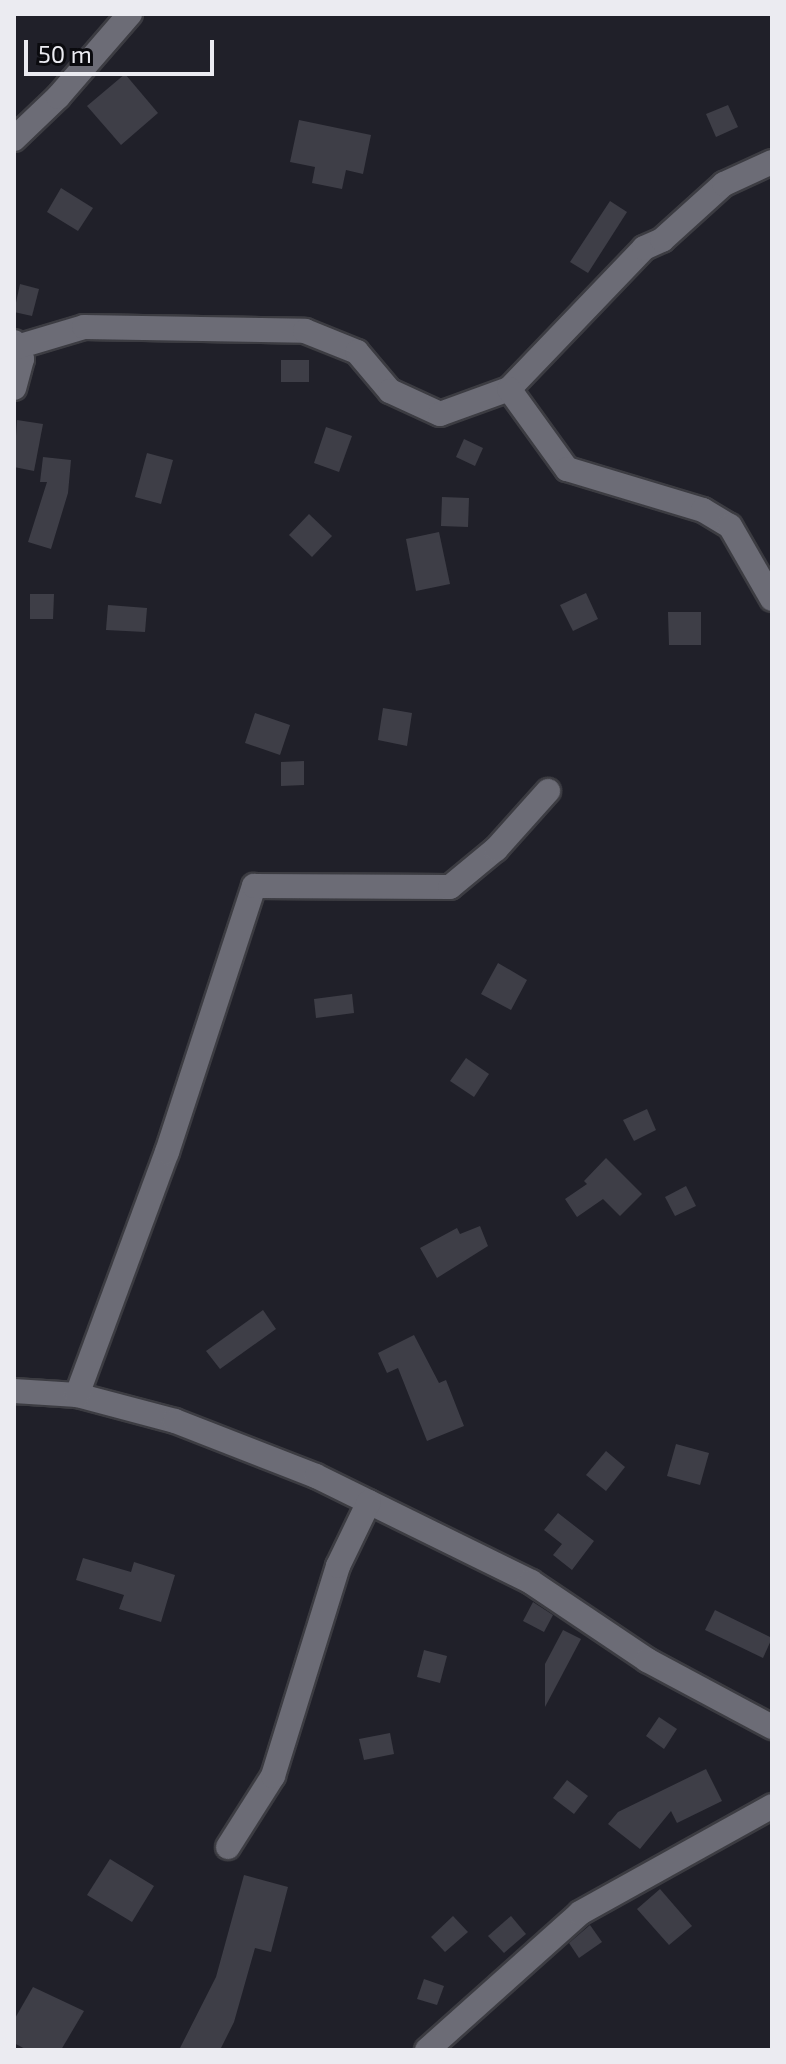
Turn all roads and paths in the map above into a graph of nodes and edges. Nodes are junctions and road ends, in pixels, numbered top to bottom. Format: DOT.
graph roads {
  1 [pos="130,14"];
  2 [pos="14,139"];
  3 [pos="772,162"];
  4 [pos="16,344"];
  5 [pos="14,388"];
  6 [pos="509,389"];
  7 [pos="772,599"];
  8 [pos="548,791"];
  9 [pos="14,1391"];
  10 [pos="77,1395"];
  11 [pos="369,1502"];
  12 [pos="772,1727"];
  13 [pos="772,1806"];
  14 [pos="228,1847"];
  15 [pos="427,2050"];
  1 -- 2 [label="street"];
  3 -- 6 [label="street"];
  4 -- 5 [label="street"];
  4 -- 6 [label="street"];
  6 -- 7 [label="street"];
  8 -- 10 [label="street"];
  9 -- 10 [label="street"];
  10 -- 11 [label="street"];
  11 -- 12 [label="street"];
  11 -- 14 [label="street"];
  13 -- 15 [label="street"];
}
